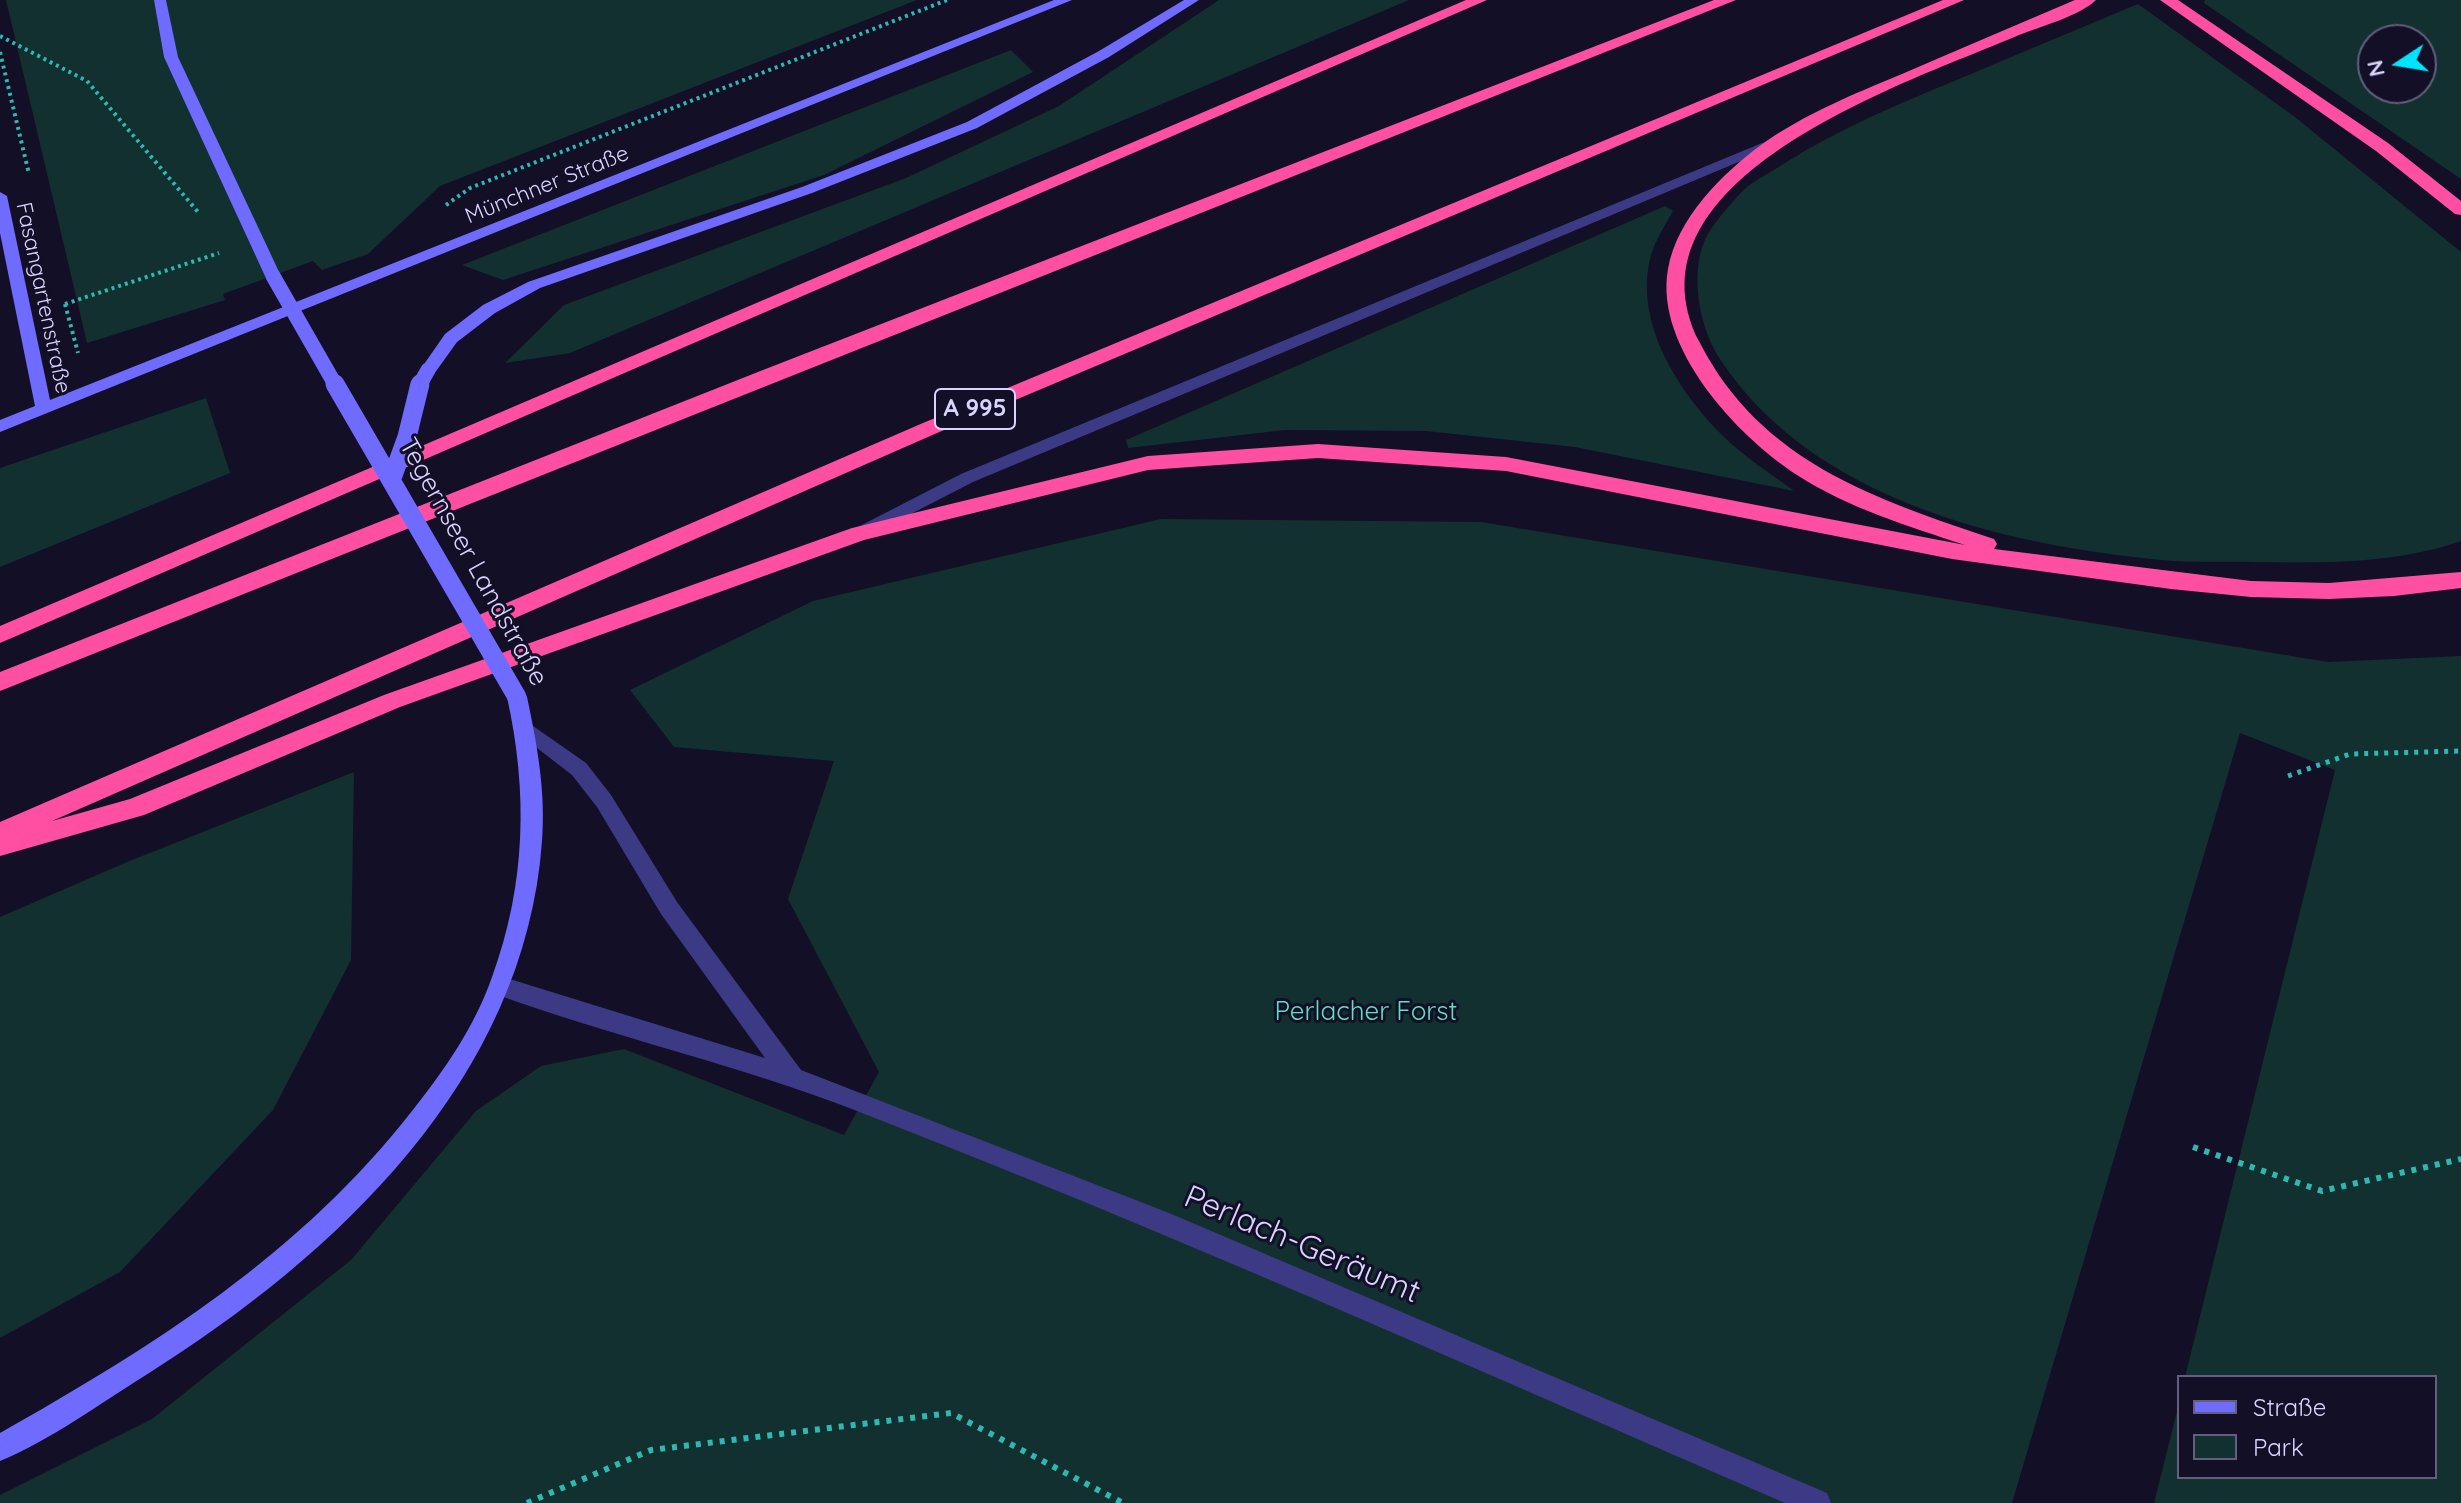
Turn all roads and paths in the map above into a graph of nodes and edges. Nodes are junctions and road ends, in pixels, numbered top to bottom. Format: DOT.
graph roads {
  1 [pos="160,0"];
  2 [pos="1066,0"];
  3 [pos="1193,0"];
  4 [pos="1479,0"];
  5 [pos="1728,0"];
  6 [pos="1956,0"];
  7 [pos="2088,0"];
  8 [pos="2170,1"];
  9 [pos="0,36"];
  10 [pos="1782,138"];
  11 [pos="0,196"];
  12 [pos="2461,210"];
  13 [pos="254,242"];
  14 [pos="223,252"];
  15 [pos="103,291"];
  16 [pos="44,409"];
  17 [pos="0,426"];
  18 [pos="392,478"];
  19 [pos="860,533"];
  20 [pos="2030,560"];
  21 [pos="2461,580"];
  22 [pos="0,635"];
  23 [pos="0,682"];
  24 [pos="526,729"];
  25 [pos="2461,751"];
  26 [pos="2288,776"];
  27 [pos="0,833"];
  28 [pos="0,846"];
  29 [pos="500,986"];
  30 [pos="795,1080"];
  31 [pos="2193,1147"];
  32 [pos="2461,1159"];
  33 [pos="0,1448"];
  34 [pos="527,1503"];
  35 [pos="1123,1503"];
  36 [pos="1817,1503"];
  1 -- 13 [label="main road, Tegernseer Landstraße"];
  2 -- 16 [label="main road, Münchner Straße"];
  3 -- 18 [label="main road, bridge"];
  4 -- 22 [label="highway"];
  5 -- 23 [label="highway"];
  6 -- 27 [label="highway, A 995"];
  7 -- 10 [label="highway"];
  8 -- 12 [label="highway"];
  9 -- 13 [label="path"];
  10 -- 19 [label="street"];
  10 -- 20 [label="highway"];
  11 -- 16 [label="main road, Fasangartenstraße"];
  13 -- 18 [label="main road, Tegernseer Landstraße, bridge"];
  14 -- 15 [label="path"];
  16 -- 17 [label="main road"];
  18 -- 24 [label="main road, Tegernseer Landstraße, bridge"];
  19 -- 20 [label="highway"];
  19 -- 28 [label="highway"];
  20 -- 21 [label="highway"];
  24 -- 29 [label="main road, Tegernseer Landstraße"];
  24 -- 30 [label="street"];
  25 -- 26 [label="path"];
  29 -- 30 [label="street, Perlach-Geräumt"];
  29 -- 33 [label="main road, Tegernseer Landstraße"];
  30 -- 36 [label="street, Perlach-Geräumt"];
  31 -- 32 [label="path"];
  34 -- 35 [label="path"];
}
